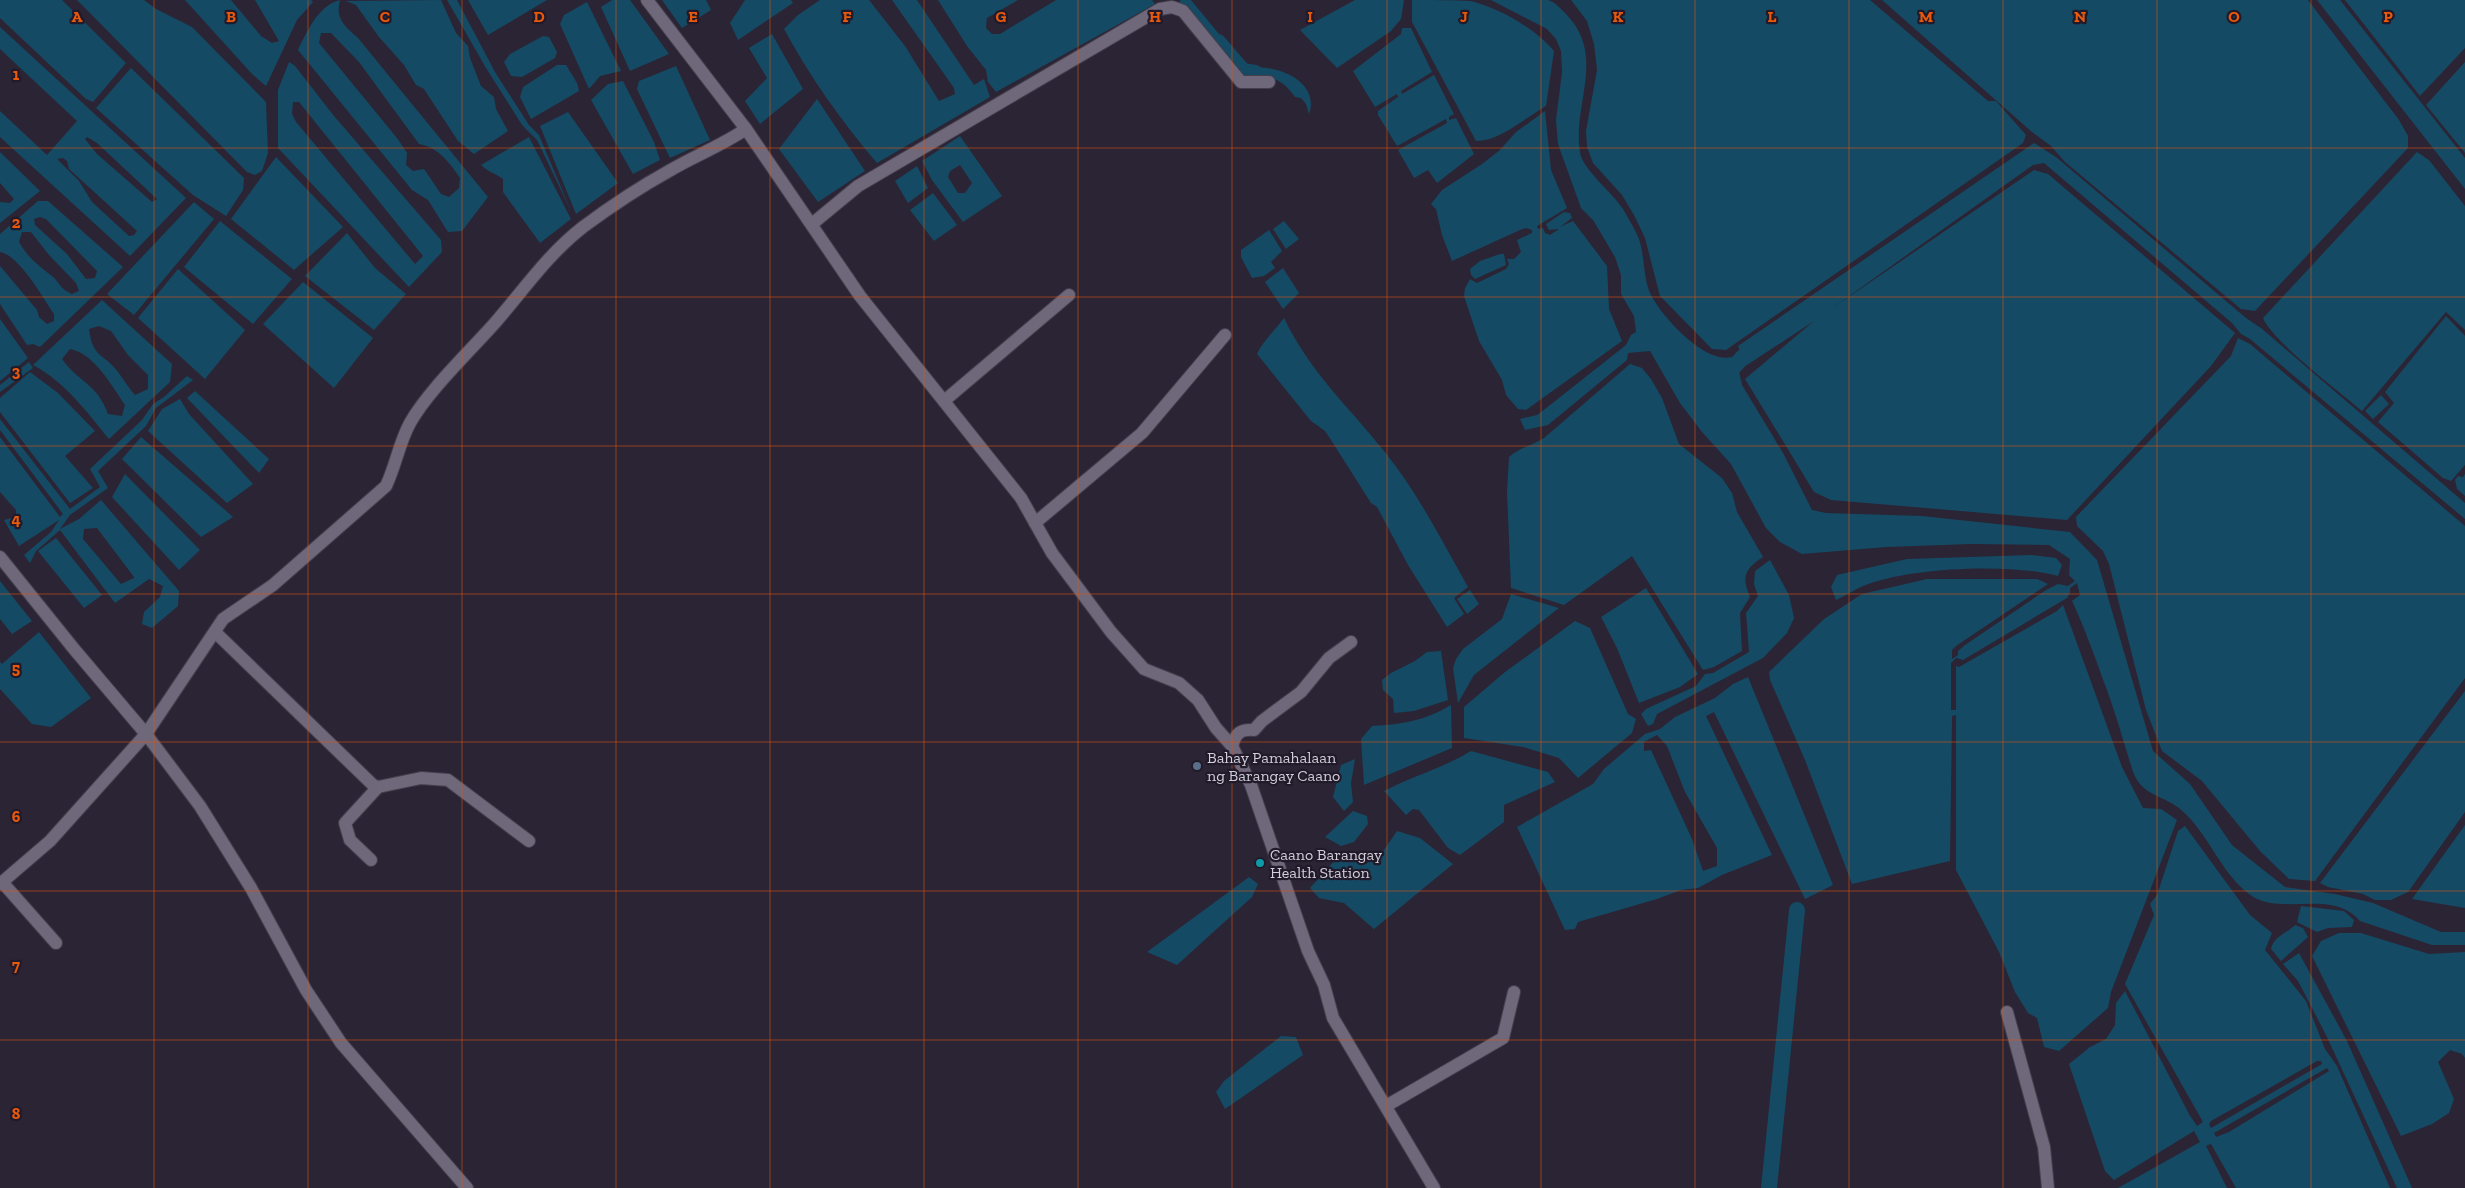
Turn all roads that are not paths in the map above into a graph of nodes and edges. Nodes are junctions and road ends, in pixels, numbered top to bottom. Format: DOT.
graph roads {
  1 [pos="647,0"];
  2 [pos="1270,82"];
  3 [pos="746,129"];
  4 [pos="812,224"];
  5 [pos="1069,294"];
  6 [pos="1225,335"];
  7 [pos="944,401"];
  8 [pos="1035,523"];
  9 [pos="0,557"];
  10 [pos="215,632"];
  11 [pos="1351,642"];
  12 [pos="146,734"];
  13 [pos="1232,746"];
  14 [pos="378,787"];
  15 [pos="529,841"];
  16 [pos="371,860"];
  17 [pos="1,883"];
  18 [pos="56,944"];
  19 [pos="1514,992"];
  20 [pos="2007,1012"];
  21 [pos="1386,1106"];
  22 [pos="467,1188"];
  23 [pos="1434,1188"];
  24 [pos="2048,1188"];
  1 -- 3 [label="street"];
  2 -- 4 [label="street"];
  3 -- 4 [label="street"];
  3 -- 10 [label="street"];
  4 -- 7 [label="street"];
  5 -- 7 [label="street"];
  6 -- 8 [label="street"];
  7 -- 8 [label="street"];
  8 -- 13 [label="street"];
  9 -- 12 [label="street"];
  10 -- 12 [label="street"];
  10 -- 14 [label="street"];
  11 -- 13 [label="street"];
  12 -- 17 [label="street"];
  12 -- 22 [label="street"];
  13 -- 21 [label="street"];
  14 -- 15 [label="street"];
  14 -- 16 [label="street"];
  17 -- 18 [label="street"];
  19 -- 21 [label="street"];
  20 -- 24 [label="street"];
  21 -- 23 [label="street"];
}
